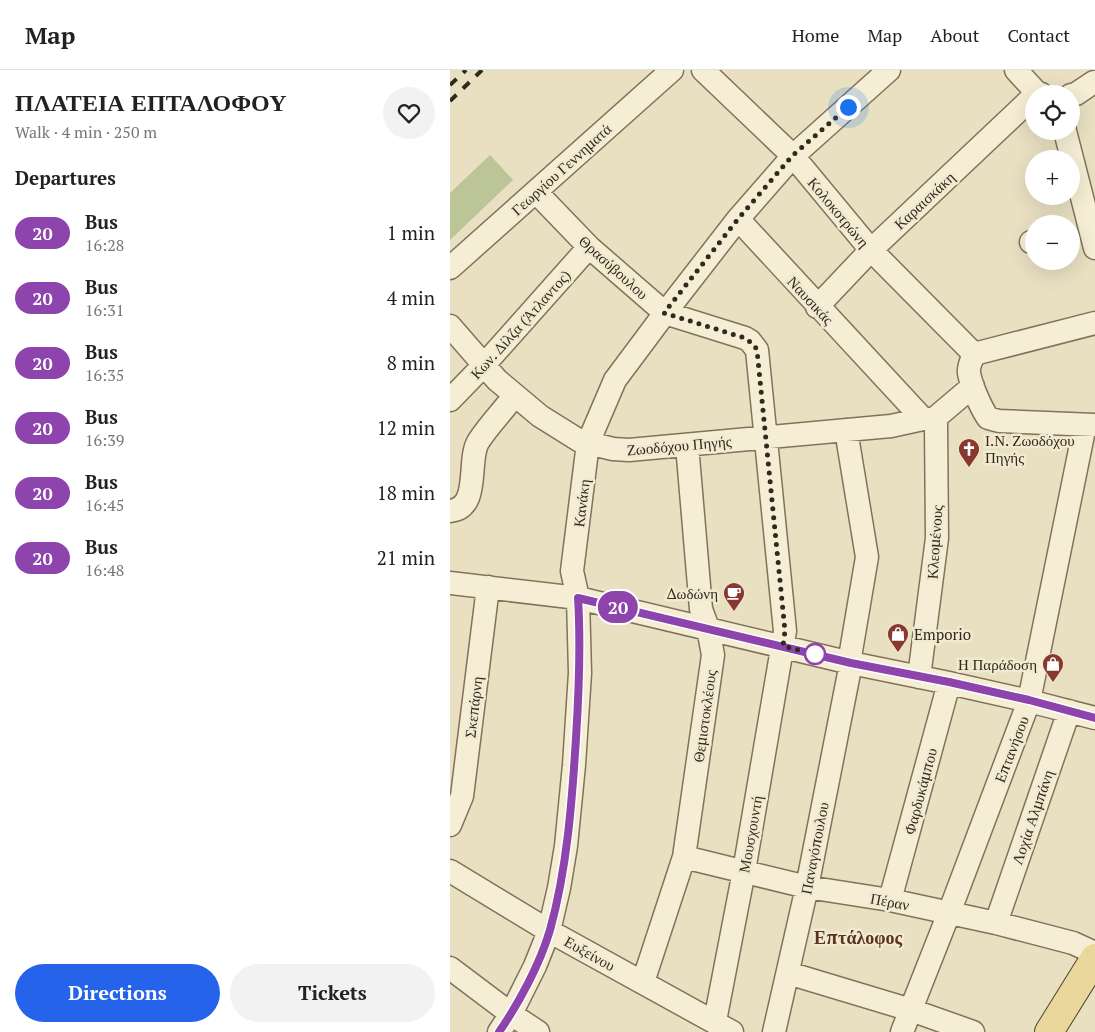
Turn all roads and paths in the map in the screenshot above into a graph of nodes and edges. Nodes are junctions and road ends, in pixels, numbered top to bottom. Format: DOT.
graph roads {
  1 [pos="672,70"];
  2 [pos="703,70"];
  3 [pos="889,70"];
  4 [pos="1016,70"];
  5 [pos="1090,78"];
  6 [pos="1029,85"];
  7 [pos="1080,89"];
  8 [pos="1025,105"];
  9 [pos="1067,140"];
  10 [pos="792,156"];
  11 [pos="536,192"];
  12 [pos="738,219"];
  13 [pos="1088,234"];
  14 [pos="589,246"];
  15 [pos="871,250"];
  16 [pos="450,268"];
  17 [pos="817,307"];
  18 [pos="664,313"];
  19 [pos="1095,323"];
  20 [pos="450,326"];
  21 [pos="974,354"];
  22 [pos="483,366"];
  23 [pos="973,386"];
  24 [pos="514,396"];
  25 [pos="450,400"];
  26 [pos="928,419"];
  27 [pos="1090,425"];
  28 [pos="846,430"];
  29 [pos="765,438"];
  30 [pos="588,443"];
  31 [pos="687,445"];
  32 [pos="450,511"];
  33 [pos="450,583"];
  34 [pos="488,587"];
  35 [pos="578,598"];
  36 [pos="708,628"];
  37 [pos="783,646"];
  38 [pos="850,663"];
  39 [pos="920,676"];
  40 [pos="949,682"];
  41 [pos="1029,700"];
  42 [pos="1069,711"];
  43 [pos="1095,718"];
  44 [pos="456,791"];
  45 [pos="450,825"];
  46 [pos="684,857"];
  47 [pos="450,871"];
  48 [pos="744,872"];
  49 [pos="807,886"];
  50 [pos="890,900"];
  51 [pos="949,913"];
  52 [pos="996,923"];
  53 [pos="549,931"];
  54 [pos="1095,953"];
  55 [pos="1095,958"];
  56 [pos="450,968"];
  57 [pos="788,973"];
  58 [pos="643,982"];
  59 [pos="911,1010"];
  60 [pos="505,1023"];
  61 [pos="724,1027"];
  62 [pos="538,1032"];
  63 [pos="774,1032"];
  64 [pos="902,1032"];
  65 [pos="973,1032"];
  66 [pos="1049,1032"];
  1 -- 11 [label="street, Γεωργίου Γεννηματά"];
  2 -- 10 [label="street, Κολοκοτρώνη"];
  3 -- 10 [label="street, Κανάκη"];
  4 -- 6 [label="street"];
  5 -- 7 [label="street"];
  8 -- 15 [label="street, Καραισκάκη"];
  9 -- 13 [label="street"];
  10 -- 12 [label="street, Κανάκη"];
  10 -- 15 [label="street, Κολοκοτρώνη"];
  11 -- 14 [label="street, Θρασύβουλου"];
  11 -- 16 [label="street, Γεωργίου Γεννηματά"];
  12 -- 17 [label="street, Ναυσικάς"];
  12 -- 18 [label="street, Κανάκη"];
  14 -- 18 [label="street, Θρασύβουλου"];
  14 -- 22 [label="street, Κων. Δίλζα (Άτλαντος)"];
  15 -- 17 [label="street, Καραισκάκη"];
  15 -- 21 [label="street, Κολοκοτρώνη"];
  17 -- 26 [label="street, Ναυσικάς"];
  18 -- 29 [label="street, Θρασύβουλου"];
  18 -- 30 [label="street, Κανάκη"];
  19 -- 21 [label="street"];
  20 -- 22 [label="street, Ζωοδόχου Πηγής"];
  21 -- 23 [label="street"];
  22 -- 24 [label="street, Ζωοδόχου Πηγής"];
  22 -- 25 [label="street, Κων. Δίλζα (Άτλαντος)"];
  23 -- 26 [label="street"];
  23 -- 27 [label="street"];
  24 -- 30 [label="street, Ζωοδόχου Πηγής"];
  24 -- 32 [label="street"];
  26 -- 28 [label="street, Ζωοδόχου Πηγής"];
  26 -- 39 [label="street, Κλεομένους"];
  27 -- 41 [label="street, Επτανήσου"];
  28 -- 29 [label="street, Ζωοδόχου Πηγής"];
  28 -- 38 [label="street, Παναγόπουλου"];
  29 -- 31 [label="street, Ζωοδόχου Πηγής"];
  29 -- 37 [label="street, Θρασύβουλου"];
  30 -- 31 [label="street, Ζωοδόχου Πηγής"];
  30 -- 35 [label="street, Κανάκη"];
  31 -- 36 [label="street, Θεμιστοκλέους"];
  33 -- 34 [label="street"];
  34 -- 35 [label="street"];
  34 -- 44 [label="street, Σκεπάρνη"];
  35 -- 36 [label="street"];
  35 -- 53 [label="street, Κανάκη"];
  36 -- 37 [label="street"];
  36 -- 46 [label="street, Θεμιστοκλέους"];
  37 -- 38 [label="street"];
  37 -- 48 [label="street, Μουσχουντή"];
  38 -- 39 [label="street"];
  38 -- 49 [label="street, Παναγόπουλου"];
  39 -- 40 [label="street"];
  40 -- 41 [label="street"];
  40 -- 50 [label="street, Φαρδυκάμπου"];
  41 -- 42 [label="street"];
  41 -- 51 [label="street, Επτανήσου"];
  42 -- 43 [label="street"];
  42 -- 52 [label="street, Λοχία Αλμπάνη"];
  44 -- 45 [label="street, Σκεπάρνη"];
  46 -- 48 [label="street, Πέραν"];
  46 -- 58 [label="street, Θεμιστοκλέους"];
  47 -- 53 [label="street, Ευξείνου"];
  48 -- 49 [label="street, Πέραν"];
  48 -- 61 [label="street, Μουσχουντή"];
  49 -- 50 [label="street, Πέραν"];
  49 -- 57 [label="street, Παναγόπουλου"];
  50 -- 51 [label="street, Πέραν"];
  51 -- 52 [label="street, Πέραν"];
  51 -- 59 [label="street, Επτανήσου"];
  52 -- 54 [label="street, Πέραν"];
  53 -- 58 [label="street, Ευξείνου"];
  53 -- 60 [label="street, Κανάκη"];
  55 -- 66 [label="main road"];
  56 -- 60 [label="street"];
  57 -- 59 [label="street"];
  57 -- 63 [label="street, Παναγόπουλου"];
  58 -- 61 [label="street, Ευξείνου"];
  59 -- 64 [label="street, Επτανήσου"];
  59 -- 65 [label="street"];
  60 -- 62 [label="street"];
}
